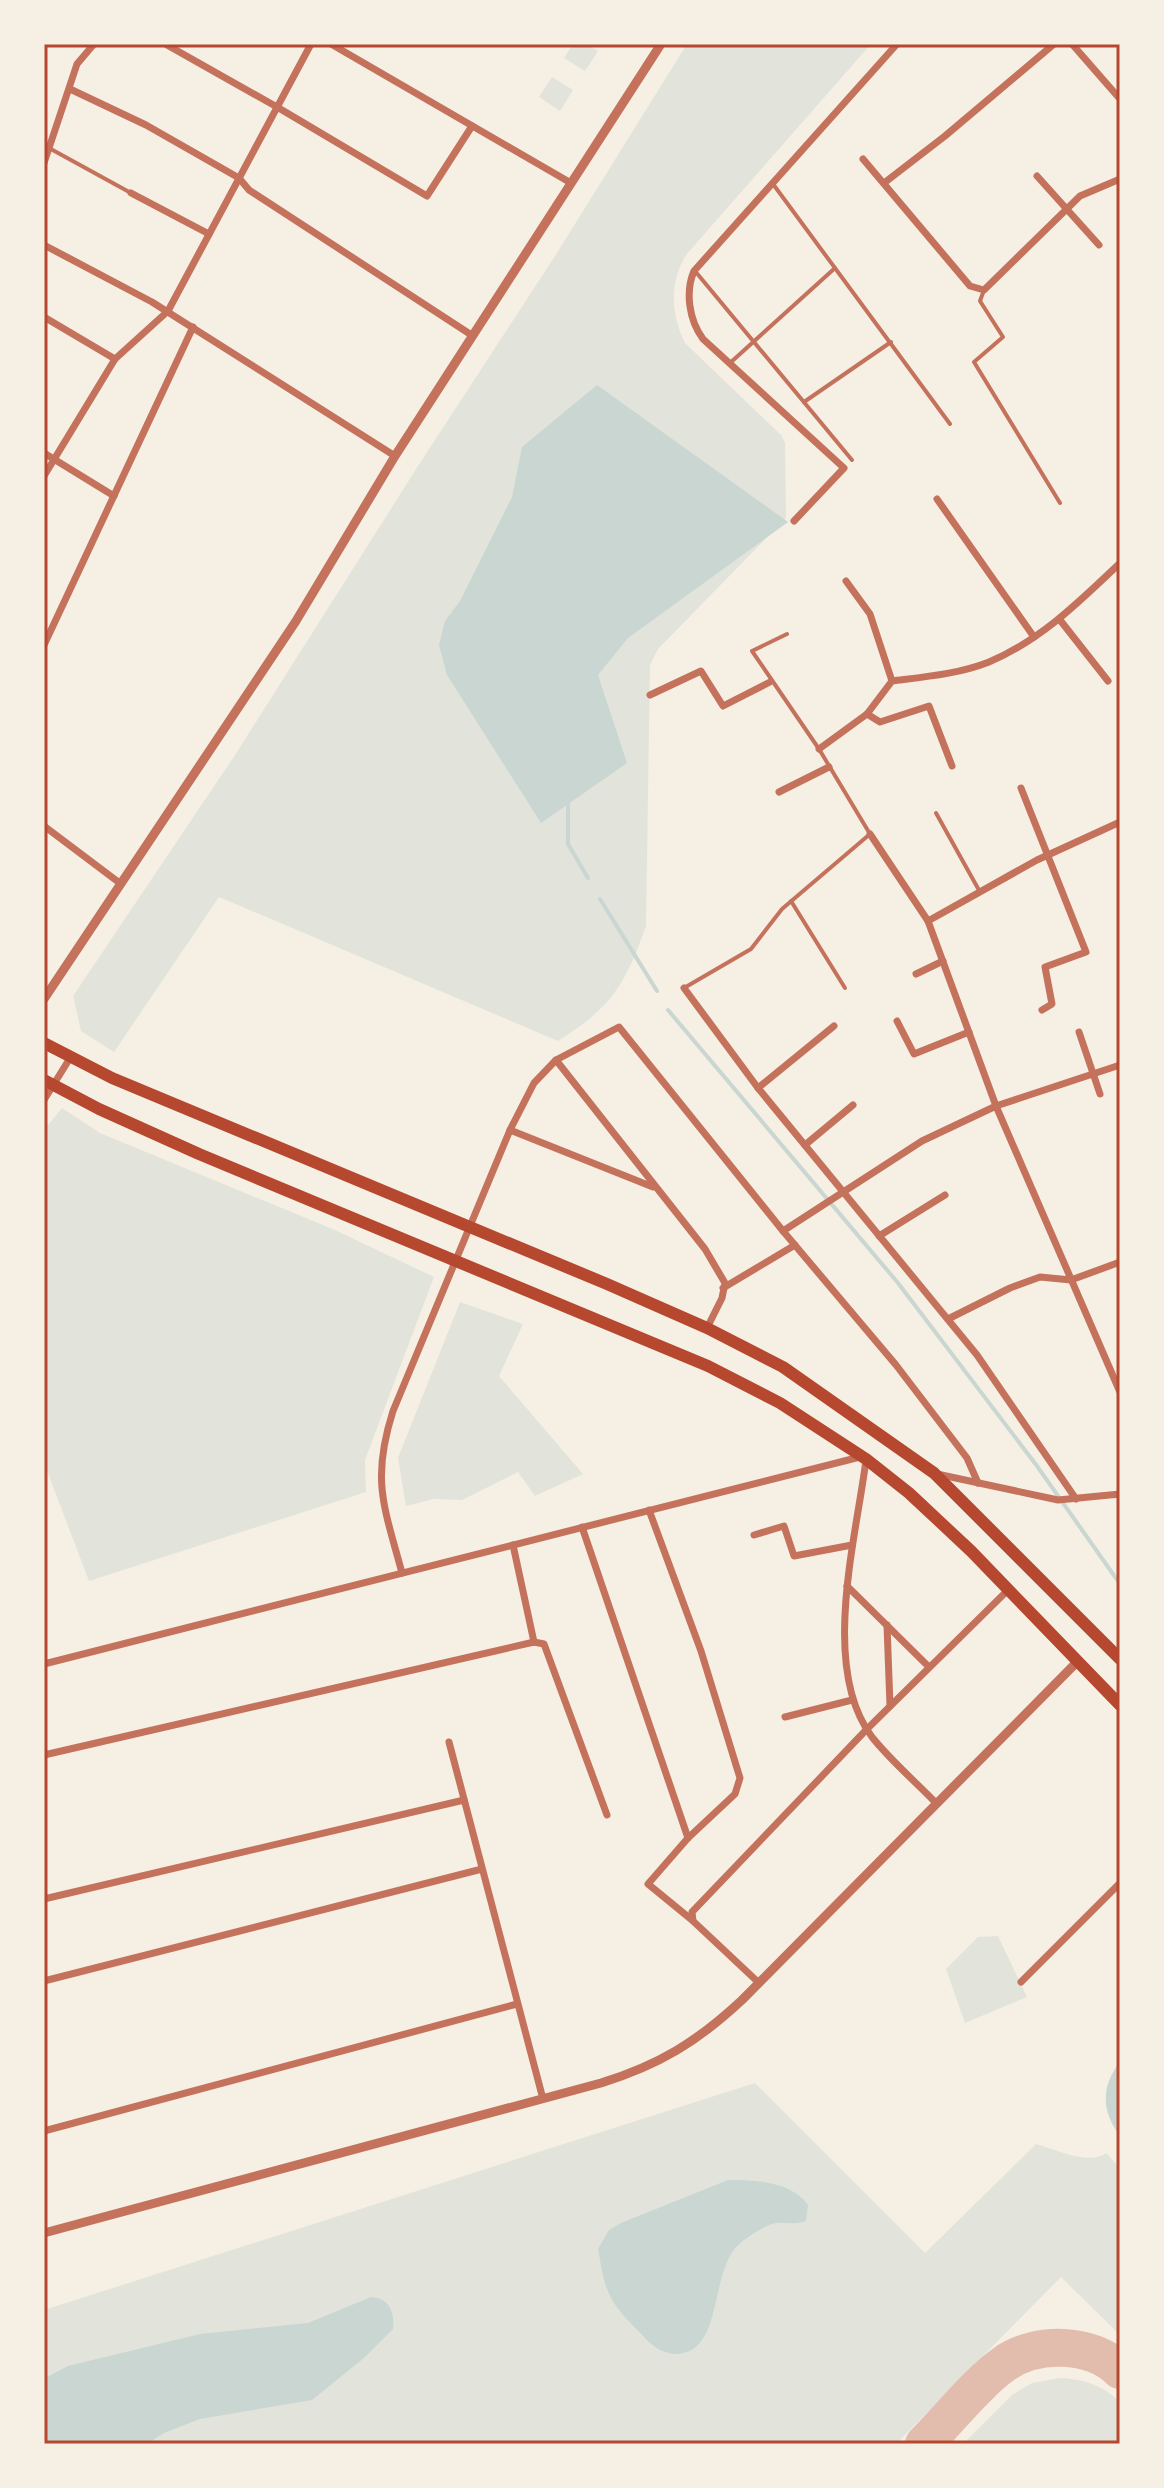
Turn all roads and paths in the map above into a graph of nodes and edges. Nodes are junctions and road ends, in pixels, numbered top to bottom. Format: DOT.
graph roads {
  1 [pos="94,44"];
  2 [pos="331,44"];
  3 [pos="661,44"];
  4 [pos="897,44"];
  5 [pos="1054,44"];
  6 [pos="1072,44"];
  7 [pos="167,45"];
  8 [pos="308,45"];
  9 [pos="70,89"];
  10 [pos="1120,99"];
  11 [pos="277,107"];
  12 [pos="472,126"];
  13 [pos="49,148"];
  14 [pos="863,159"];
  15 [pos="44,163"];
  16 [pos="1037,176"];
  17 [pos="239,178"];
  18 [pos="1120,179"];
  19 [pos="571,183"];
  20 [pos="884,183"];
  21 [pos="773,184"];
  22 [pos="131,193"];
  23 [pos="1066,210"];
  24 [pos="209,234"];
  25 [pos="44,245"];
  26 [pos="1099,245"];
  27 [pos="835,268"];
  28 [pos="694,271"];
  29 [pos="984,290"];
  30 [pos="168,311"];
  31 [pos="44,317"];
  32 [pos="193,327"];
  33 [pos="473,336"];
  34 [pos="753,341"];
  35 [pos="891,342"];
  36 [pos="115,359"];
  37 [pos="729,363"];
  38 [pos="804,402"];
  39 [pos="950,424"];
  40 [pos="44,453"];
  41 [pos="395,456"];
  42 [pos="54,460"];
  43 [pos="852,460"];
  44 [pos="44,476"];
  45 [pos="114,496"];
  46 [pos="937,499"];
  47 [pos="1060,503"];
  48 [pos="794,521"];
  49 [pos="1120,563"];
  50 [pos="846,581"];
  51 [pos="1060,620"];
  52 [pos="787,634"];
  53 [pos="1034,637"];
  54 [pos="44,645"];
  55 [pos="892,681"];
  56 [pos="1108,681"];
  57 [pos="770,682"];
  58 [pos="650,695"];
  59 [pos="867,714"];
  60 [pos="819,749"];
  61 [pos="952,766"];
  62 [pos="829,767"];
  63 [pos="1021,788"];
  64 [pos="779,792"];
  65 [pos="936,813"];
  66 [pos="1120,822"];
  67 [pos="44,826"];
  68 [pos="870,834"];
  69 [pos="1048,855"];
  70 [pos="121,884"];
  71 [pos="980,892"];
  72 [pos="791,901"];
  73 [pos="928,921"];
  74 [pos="943,961"];
  75 [pos="916,974"];
  76 [pos="684,988"];
  77 [pos="845,988"];
  78 [pos="44,999"];
  79 [pos="1042,1010"];
  80 [pos="897,1021"];
  81 [pos="834,1026"];
  82 [pos="969,1032"];
  83 [pos="1079,1032"];
  84 [pos="44,1043"];
  85 [pos="70,1058"];
  86 [pos="556,1060"];
  87 [pos="1120,1065"];
  88 [pos="1092,1075"];
  89 [pos="48,1083"];
  90 [pos="758,1088"];
  91 [pos="1100,1094"];
  92 [pos="44,1100"];
  93 [pos="853,1105"];
  94 [pos="996,1106"];
  95 [pos="510,1130"];
  96 [pos="805,1145"];
  97 [pos="655,1188"];
  98 [pos="840,1194"];
  99 [pos="945,1195"];
  100 [pos="469,1226"];
  101 [pos="783,1231"];
  102 [pos="879,1236"];
  103 [pos="795,1245"];
  104 [pos="455,1260"];
  105 [pos="1120,1262"];
  106 [pos="1071,1280"];
  107 [pos="723,1288"];
  108 [pos="948,1319"];
  109 [pos="707,1328"];
  110 [pos="1118,1379"];
  111 [pos="1120,1392"];
  112 [pos="864,1457"];
  113 [pos="934,1473"];
  114 [pos="978,1483"];
  115 [pos="1120,1494"];
  116 [pos="1073,1499"];
  117 [pos="649,1510"];
  118 [pos="582,1527"];
  119 [pos="754,1535"];
  120 [pos="513,1545"];
  121 [pos="852,1545"];
  122 [pos="402,1573"];
  123 [pos="847,1586"];
  124 [pos="1008,1590"];
  125 [pos="887,1625"];
  126 [pos="534,1642"];
  127 [pos="1120,1659"];
  128 [pos="1077,1662"];
  129 [pos="44,1664"];
  130 [pos="929,1667"];
  131 [pos="852,1700"];
  132 [pos="1120,1705"];
  133 [pos="890,1706"];
  134 [pos="785,1717"];
  135 [pos="867,1729"];
  136 [pos="449,1742"];
  137 [pos="44,1755"];
  138 [pos="464,1800"];
  139 [pos="937,1804"];
  140 [pos="607,1815"];
  141 [pos="688,1838"];
  142 [pos="482,1869"];
  143 [pos="1120,1883"];
  144 [pos="44,1899"];
  145 [pos="693,1921"];
  146 [pos="44,1981"];
  147 [pos="1021,1982"];
  148 [pos="759,1983"];
  149 [pos="517,2004"];
  150 [pos="543,2099"];
  151 [pos="44,2131"];
  152 [pos="44,2233"];
  1 -- 9 [label="street"];
  2 -- 12 [label="street"];
  3 -- 19 [label="street"];
  4 -- 21 [label="street"];
  5 -- 20 [label="street"];
  6 -- 10 [label="street"];
  7 -- 11 [label="street"];
  8 -- 11 [label="street"];
  9 -- 13 [label="street"];
  9 -- 17 [label="street"];
  11 -- 12 [label="street"];
  11 -- 17 [label="street"];
  12 -- 19 [label="street"];
  13 -- 15 [label="street"];
  13 -- 22 [label="lane"];
  14 -- 20 [label="street"];
  16 -- 23 [label="street"];
  17 -- 24 [label="street"];
  17 -- 33 [label="street"];
  18 -- 23 [label="street"];
  19 -- 33 [label="street"];
  20 -- 29 [label="street"];
  21 -- 27 [label="lane"];
  21 -- 28 [label="street"];
  22 -- 24 [label="street"];
  23 -- 26 [label="street"];
  23 -- 29 [label="street"];
  24 -- 30 [label="street"];
  25 -- 30 [label="street"];
  27 -- 34 [label="lane"];
  27 -- 35 [label="lane"];
  28 -- 34 [label="lane"];
  28 -- 37 [label="street"];
  29 -- 47 [label="lane"];
  30 -- 32 [label="street"];
  30 -- 36 [label="street"];
  31 -- 36 [label="street"];
  32 -- 41 [label="street"];
  32 -- 45 [label="street"];
  33 -- 41 [label="street"];
  34 -- 37 [label="lane"];
  34 -- 38 [label="lane"];
  35 -- 38 [label="lane"];
  35 -- 39 [label="lane"];
  36 -- 42 [label="street"];
  37 -- 48 [label="street"];
  38 -- 43 [label="lane"];
  40 -- 42 [label="street"];
  41 -- 70 [label="street"];
  42 -- 44 [label="street"];
  42 -- 45 [label="street"];
  45 -- 54 [label="street"];
  46 -- 53 [label="street"];
  49 -- 51 [label="street"];
  50 -- 55 [label="street"];
  51 -- 53 [label="street"];
  51 -- 56 [label="street"];
  52 -- 57 [label="lane"];
  53 -- 55 [label="street"];
  55 -- 59 [label="street"];
  57 -- 58 [label="street"];
  57 -- 60 [label="lane"];
  59 -- 60 [label="street"];
  59 -- 61 [label="street"];
  60 -- 62 [label="lane"];
  62 -- 64 [label="street"];
  62 -- 68 [label="lane"];
  63 -- 69 [label="street"];
  65 -- 71 [label="lane"];
  66 -- 69 [label="street"];
  67 -- 70 [label="street"];
  68 -- 72 [label="lane"];
  68 -- 73 [label="street"];
  69 -- 71 [label="street"];
  69 -- 79 [label="street"];
  70 -- 78 [label="street"];
  71 -- 73 [label="street"];
  72 -- 76 [label="lane"];
  72 -- 77 [label="lane"];
  73 -- 74 [label="street"];
  74 -- 75 [label="street"];
  74 -- 82 [label="street"];
  76 -- 90 [label="street"];
  80 -- 82 [label="street"];
  81 -- 90 [label="street"];
  82 -- 94 [label="street"];
  83 -- 88 [label="street"];
  84 -- 85 [label="main road"];
  85 -- 89 [label="street"];
  85 -- 100 [label="main road"];
  86 -- 95 [label="street"];
  86 -- 97 [label="street"];
  86 -- 101 [label="street"];
  87 -- 88 [label="street"];
  88 -- 91 [label="street"];
  88 -- 94 [label="street"];
  89 -- 92 [label="street"];
  89 -- 104 [label="main road"];
  90 -- 96 [label="street"];
  93 -- 96 [label="street"];
  94 -- 98 [label="street"];
  94 -- 106 [label="street"];
  95 -- 97 [label="street"];
  95 -- 100 [label="street"];
  96 -- 98 [label="street"];
  97 -- 107 [label="street"];
  98 -- 101 [label="street"];
  98 -- 102 [label="street"];
  99 -- 102 [label="street"];
  100 -- 104 [label="street"];
  100 -- 109 [label="main road"];
  101 -- 103 [label="street"];
  102 -- 108 [label="street"];
  103 -- 107 [label="street"];
  103 -- 114 [label="street"];
  104 -- 112 [label="main road"];
  104 -- 122 [label="street"];
  105 -- 106 [label="street"];
  106 -- 108 [label="street"];
  106 -- 110 [label="street"];
  107 -- 109 [label="street"];
  108 -- 116 [label="street"];
  109 -- 113 [label="main road"];
  110 -- 111 [label="street"];
  112 -- 117 [label="street"];
  112 -- 121 [label="street"];
  112 -- 124 [label="main road"];
  113 -- 114 [label="street"];
  113 -- 127 [label="main road"];
  114 -- 116 [label="street"];
  115 -- 116 [label="street"];
  117 -- 118 [label="street"];
  117 -- 141 [label="street"];
  118 -- 120 [label="street"];
  118 -- 141 [label="street"];
  119 -- 121 [label="street"];
  120 -- 122 [label="street"];
  120 -- 126 [label="street"];
  121 -- 123 [label="street"];
  122 -- 129 [label="street"];
  123 -- 125 [label="street"];
  123 -- 131 [label="street"];
  124 -- 128 [label="main road"];
  124 -- 130 [label="street"];
  125 -- 130 [label="street"];
  125 -- 133 [label="street"];
  126 -- 137 [label="street"];
  126 -- 140 [label="street"];
  128 -- 132 [label="main road"];
  128 -- 139 [label="street"];
  130 -- 133 [label="street"];
  131 -- 134 [label="street"];
  131 -- 135 [label="street"];
  133 -- 135 [label="street"];
  135 -- 139 [label="street"];
  135 -- 145 [label="street"];
  136 -- 138 [label="street"];
  138 -- 142 [label="street"];
  138 -- 144 [label="street"];
  139 -- 148 [label="street"];
  141 -- 145 [label="street"];
  142 -- 146 [label="street"];
  142 -- 149 [label="street"];
  143 -- 147 [label="street"];
  145 -- 148 [label="street"];
  148 -- 150 [label="street"];
  149 -- 150 [label="street"];
  149 -- 151 [label="street"];
  150 -- 152 [label="street"];
}
